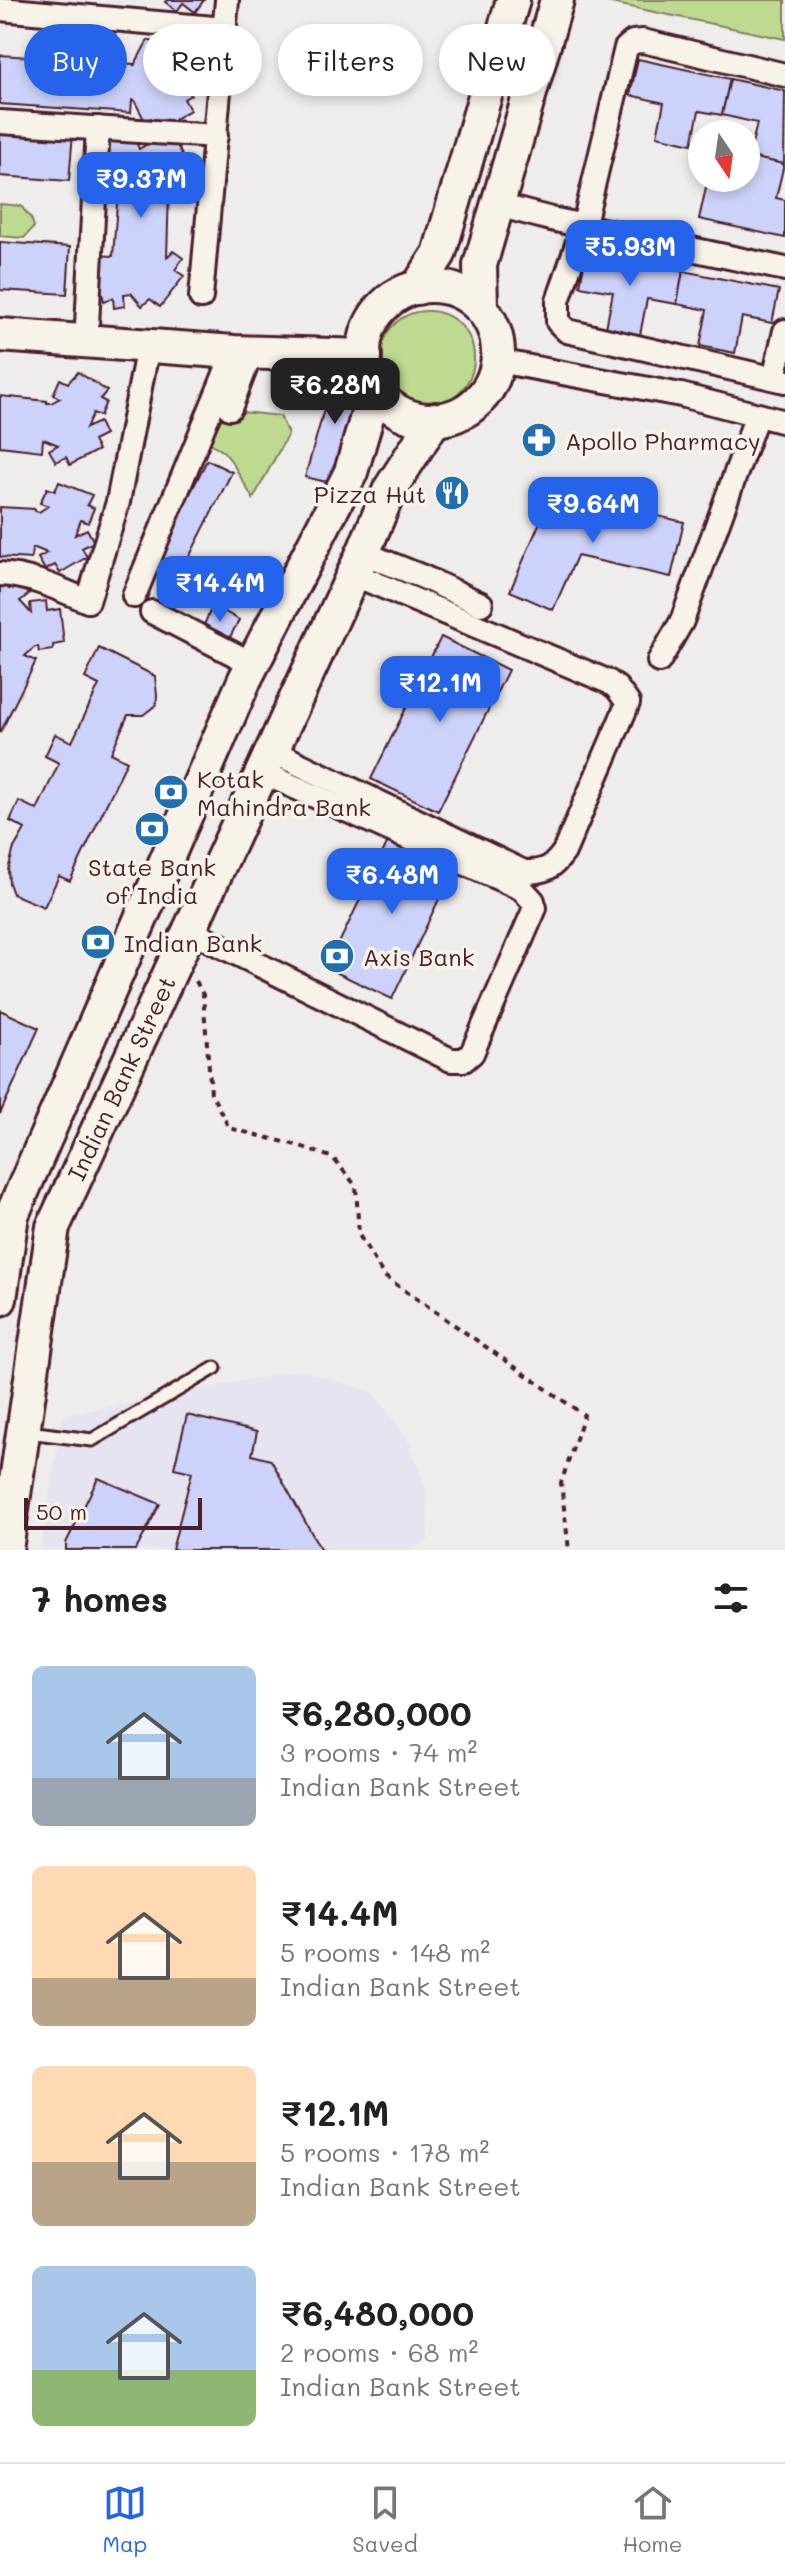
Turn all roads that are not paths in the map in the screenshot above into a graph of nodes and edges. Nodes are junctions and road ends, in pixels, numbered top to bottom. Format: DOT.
graph roads {
  1 [pos="227,0"];
  2 [pos="513,0"];
  3 [pos="557,0"];
  4 [pos="0,9"];
  5 [pos="103,9"];
  6 [pos="194,24"];
  7 [pos="225,24"];
  8 [pos="785,75"];
  9 [pos="219,96"];
  10 [pos="0,122"];
  11 [pos="98,128"];
  12 [pos="216,136"];
  13 [pos="498,205"];
  14 [pos="584,224"];
  15 [pos="785,269"];
  16 [pos="417,288"];
  17 [pos="201,297"];
  18 [pos="481,307"];
  19 [pos="785,331"];
  20 [pos="0,335"];
  21 [pos="86,342"];
  22 [pos="148,346"];
  23 [pos="243,352"];
  24 [pos="365,356"];
  25 [pos="498,361"];
  26 [pos="780,380"];
  27 [pos="375,389"];
  28 [pos="230,408"];
  29 [pos="757,415"];
  30 [pos="435,419"];
  31 [pos="785,422"];
  32 [pos="358,564"];
  33 [pos="0,574"];
  34 [pos="134,596"];
  35 [pos="481,604"];
  36 [pos="152,612"];
  37 [pos="659,661"];
  38 [pos="253,664"];
  39 [pos="266,762"];
  40 [pos="184,940"];
  41 [pos="6,1214"];
  42 [pos="53,1227"];
  43 [pos="0,1299"];
  44 [pos="215,1368"];
  45 [pos="23,1431"];
  46 [pos="6,1550"];
  1 -- 7 [label="street"];
  2 -- 16 [label="street"];
  3 -- 13 [label="street"];
  4 -- 5 [label="street"];
  5 -- 6 [label="street"];
  8 -- 14 [label="street"];
  9 -- 12 [label="street"];
  10 -- 11 [label="street"];
  11 -- 12 [label="street"];
  11 -- 21 [label="street"];
  12 -- 17 [label="street"];
  13 -- 14 [label="street"];
  13 -- 18 [label="street"];
  14 -- 15 [label="street"];
  14 -- 26 [label="street"];
  16 -- 18 [label="street"];
  16 -- 24 [label="street"];
  18 -- 25 [label="street"];
  19 -- 26 [label="street"];
  20 -- 21 [label="street"];
  21 -- 22 [label="street"];
  22 -- 23 [label="street"];
  22 -- 33 [label="street"];
  23 -- 24 [label="street"];
  23 -- 28 [label="street"];
  23 -- 34 [label="street"];
  24 -- 27 [label="street"];
  25 -- 29 [label="street"];
  25 -- 30 [label="street"];
  27 -- 30 [label="street"];
  27 -- 38 [label="street, Indian Bank Street"];
  29 -- 31 [label="street"];
  29 -- 37 [label="street"];
  30 -- 32 [label="street, Indian Bank Street"];
  32 -- 35 [label="street"];
  32 -- 39 [label="street, Indian Bank Street"];
  32 -- 39 [label="street"];
  36 -- 38 [label="street"];
  38 -- 41 [label="street, Indian Bank Street"];
  39 -- 40 [label="street, Indian Bank Street"];
  39 -- 40 [label="street"];
  40 -- 42 [label="street, Indian Bank Street"];
  41 -- 42 [label="street"];
  41 -- 43 [label="street, Indian Bank Street"];
  42 -- 45 [label="street, Indian Bank Street"];
  44 -- 45 [label="lane"];
  45 -- 46 [label="street, Indian Bank Street"];
}
